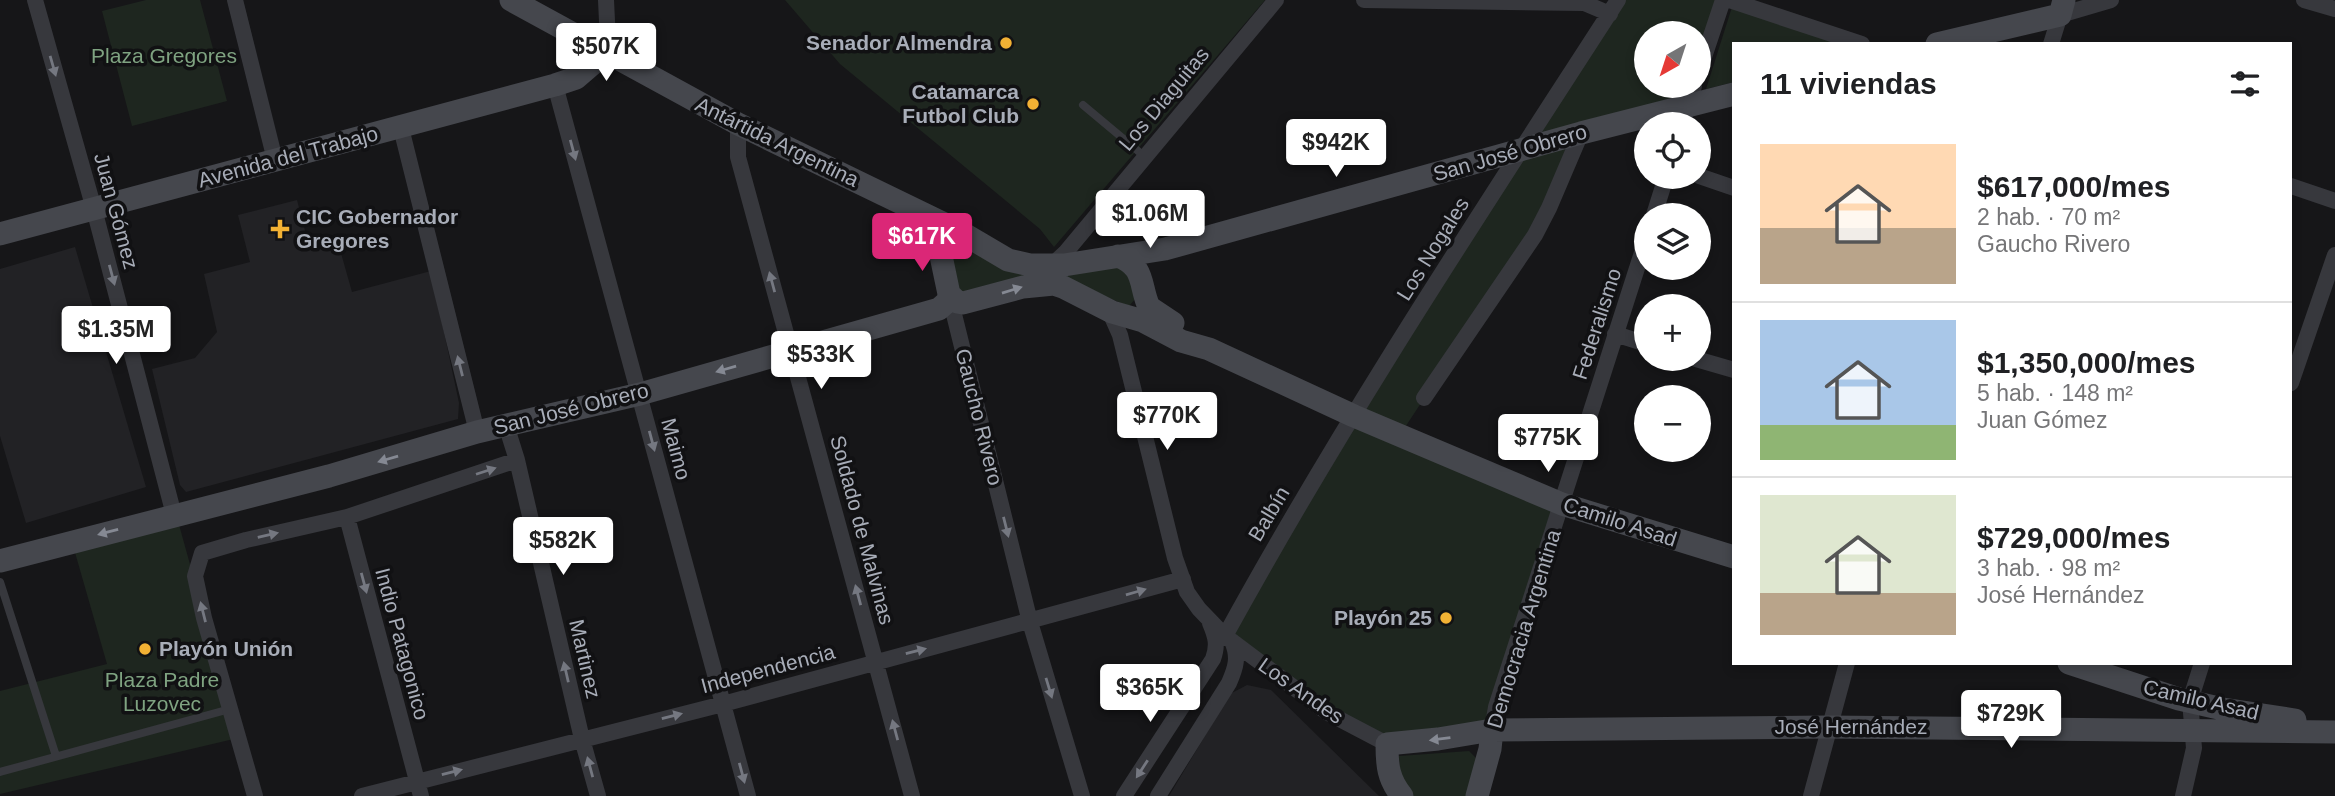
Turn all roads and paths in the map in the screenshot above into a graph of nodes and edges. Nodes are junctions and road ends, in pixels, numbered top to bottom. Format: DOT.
graph roads {
  1 [pos="35,0"];
  2 [pos="235,0"];
  3 [pos="511,0"];
  4 [pos="606,0"];
  5 [pos="1276,0"];
  6 [pos="1363,0"];
  7 [pos="1723,0"];
  8 [pos="1730,0"];
  9 [pos="2111,0"];
  10 [pos="2304,0"];
  11 [pos="1614,7"];
  12 [pos="2062,7"];
  13 [pos="2335,9"];
  14 [pos="1712,33"];
  15 [pos="1857,42"];
  16 [pos="1944,42"];
  17 [pos="2052,42"];
  18 [pos="605,53"];
  19 [pos="566,81"];
  20 [pos="1732,94"];
  21 [pos="1083,105"];
  22 [pos="1688,105"];
  23 [pos="738,124"];
  24 [pos="401,128"];
  25 [pos="1581,133"];
  26 [pos="1520,151"];
  27 [pos="1144,156"];
  28 [pos="275,160"];
  29 [pos="1711,180"];
  30 [pos="2292,186"];
  31 [pos="1732,187"];
  32 [pos="2335,201"];
  33 [pos="94,209"];
  34 [pos="924,214"];
  35 [pos="1086,227"];
  36 [pos="0,234"];
  37 [pos="947,236"];
  38 [pos="1165,249"];
  39 [pos="1111,257"];
  40 [pos="2334,259"];
  41 [pos="1052,265"];
  42 [pos="1634,276"];
  43 [pos="1143,289"];
  44 [pos="949,294"];
  45 [pos="1124,325"];
  46 [pos="1615,334"];
  47 [pos="1634,340"];
  48 [pos="1209,349"];
  49 [pos="791,351"];
  50 [pos="1711,363"];
  51 [pos="1732,369"];
  52 [pos="2292,376"];
  53 [pos="640,394"];
  54 [pos="1424,398"];
  55 [pos="1354,416"];
  56 [pos="506,425"];
  57 [pos="477,432"];
  58 [pos="517,460"];
  59 [pos="1562,504"];
  60 [pos="174,514"];
  61 [pos="347,517"];
  62 [pos="1732,556"];
  63 [pos="0,561"];
  64 [pos="1183,579"];
  65 [pos="0,582"];
  66 [pos="1205,615"];
  67 [pos="1030,622"];
  68 [pos="1236,646"];
  69 [pos="876,661"];
  70 [pos="1846,665"];
  71 [pos="2075,665"];
  72 [pos="2201,665"];
  73 [pos="1267,667"];
  74 [pos="1206,671"];
  75 [pos="1229,683"];
  76 [pos="2190,701"];
  77 [pos="723,704"];
  78 [pos="230,709"];
  79 [pos="1828,727"];
  80 [pos="1492,730"];
  81 [pos="2194,730"];
  82 [pos="2335,731"];
  83 [pos="582,739"];
  84 [pos="1387,744"];
  85 [pos="56,756"];
  86 [pos="0,772"];
  87 [pos="419,789"];
  88 [pos="255,796"];
  89 [pos="362,796"];
  90 [pos="598,796"];
  91 [pos="748,796"];
  92 [pos="912,796"];
  93 [pos="1082,796"];
  94 [pos="1124,796"];
  95 [pos="1158,796"];
  96 [pos="1402,796"];
  97 [pos="1477,796"];
  98 [pos="1811,796"];
  99 [pos="2183,796"];
  1 -- 33 [label="street, Juan Gómez, one-way"];
  2 -- 28 [label="street"];
  3 -- 18 [label="street, Antártida Argentina"];
  4 -- 18 [label="street"];
  5 -- 27 [label="street, Los Diaguitas"];
  6 -- 11 [label="street"];
  7 -- 14 [label="street"];
  8 -- 15 [label="street"];
  9 -- 12 [label="street"];
  10 -- 13 [label="street"];
  11 -- 26 [label="street, Los Nogales"];
  12 -- 16 [label="street"];
  12 -- 17 [label="street"];
  18 -- 19 [label="street"];
  18 -- 23 [label="street, Antártida Argentina"];
  19 -- 24 [label="street, Avenida del Trabajo"];
  19 -- 53 [label="street, Maimo, one-way"];
  20 -- 22 [label="street, San José Obrero"];
  21 -- 27 [label="lane"];
  22 -- 25 [label="street, San José Obrero"];
  23 -- 34 [label="street, Antártida Argentina"];
  49 -- 23 [label="street, Soldado de Malvinas, one-way"];
  24 -- 28 [label="street, Avenida del Trabajo"];
  57 -- 24 [label="street, one-way"];
  25 -- 26 [label="street, San José Obrero"];
  25 -- 54 [label="street"];
  26 -- 38 [label="street, San José Obrero"];
  26 -- 55 [label="street, Los Nogales"];
  27 -- 35 [label="street, Los Diaguitas"];
  28 -- 33 [label="street, Avenida del Trabajo"];
  29 -- 31 [label="street"];
  30 -- 32 [label="street"];
  33 -- 36 [label="street, Avenida del Trabajo"];
  33 -- 60 [label="street, Juan Gómez, one-way"];
  34 -- 37 [label="street, Gaucho Rivero"];
  35 -- 39 [label="street"];
  35 -- 41 [label="street, Los Diaguitas"];
  37 -- 41 [label="street, San José Obrero"];
  37 -- 44 [label="street, Gaucho Rivero"];
  38 -- 39 [label="street, San José Obrero"];
  38 -- 43 [label="street"];
  39 -- 41 [label="street, San José Obrero"];
  39 -- 43 [label="street"];
  40 -- 52 [label="street"];
  42 -- 46 [label="street, Federalismo"];
  43 -- 45 [label="street"];
  43 -- 48 [label="street"];
  44 -- 45 [label="street, one-way"];
  44 -- 49 [label="street, San José Obrero"];
  44 -- 67 [label="street, Gaucho Rivero, one-way"];
  45 -- 48 [label="street"];
  45 -- 64 [label="street, Los Andes"];
  46 -- 47 [label="street"];
  46 -- 59 [label="street, Federalismo"];
  48 -- 55 [label="street"];
  49 -- 53 [label="street, San José Obrero, one-way"];
  69 -- 49 [label="street, Soldado de Malvinas, one-way"];
  50 -- 51 [label="street"];
  53 -- 56 [label="street, San José Obrero"];
  53 -- 77 [label="street, Maimo, one-way"];
  55 -- 59 [label="street, Camilo Asad"];
  55 -- 68 [label="street, Balbín"];
  56 -- 57 [label="street, San José Obrero"];
  56 -- 58 [label="street, Martinez"];
  57 -- 60 [label="street, San José Obrero, one-way"];
  61 -- 58 [label="street, San José Obrero, one-way"];
  83 -- 58 [label="street, Martinez, one-way"];
  59 -- 62 [label="street, Camilo Asad"];
  59 -- 80 [label="street, Democracia Argentina"];
  60 -- 63 [label="street, San José Obrero, one-way"];
  78 -- 61 [label="street, San José Obrero, one-way"];
  61 -- 87 [label="street, Indio Patagonico, one-way"];
  64 -- 66 [label="street, Los Andes"];
  67 -- 64 [label="street, Independencia, one-way"];
  65 -- 85 [label="lane"];
  66 -- 68 [label="street, Los Andes"];
  66 -- 74 [label="street"];
  69 -- 67 [label="street, Independencia, one-way"];
  67 -- 93 [label="street, Gaucho Rivero, one-way"];
  68 -- 73 [label="street, Los Andes"];
  68 -- 74 [label="street"];
  68 -- 75 [label="street, Balbín"];
  69 -- 77 [label="street, Independencia"];
  92 -- 69 [label="street, Soldado de Malvinas, one-way"];
  70 -- 79 [label="street"];
  71 -- 76 [label="street, Camilo Asad"];
  72 -- 76 [label="street"];
  73 -- 75 [label="street"];
  73 -- 84 [label="street, Los Andes"];
  74 -- 94 [label="street, one-way"];
  75 -- 95 [label="street"];
  76 -- 81 [label="street"];
  76 -- 82 [label="street, Camilo Asad"];
  83 -- 77 [label="street, Independencia, one-way"];
  77 -- 91 [label="street, Maimo, one-way"];
  78 -- 85 [label="lane"];
  78 -- 88 [label="street"];
  79 -- 80 [label="street, José Hernández"];
  79 -- 81 [label="street, José Hernández"];
  79 -- 98 [label="street"];
  80 -- 84 [label="street, one-way"];
  80 -- 97 [label="street, Democracia Argentina"];
  81 -- 82 [label="street, José Hernández"];
  81 -- 99 [label="street"];
  87 -- 83 [label="street, Independencia, one-way"];
  90 -- 83 [label="street, Martinez, one-way"];
  84 -- 96 [label="street"];
  85 -- 86 [label="lane"];
  87 -- 89 [label="street, Independencia"];
}
